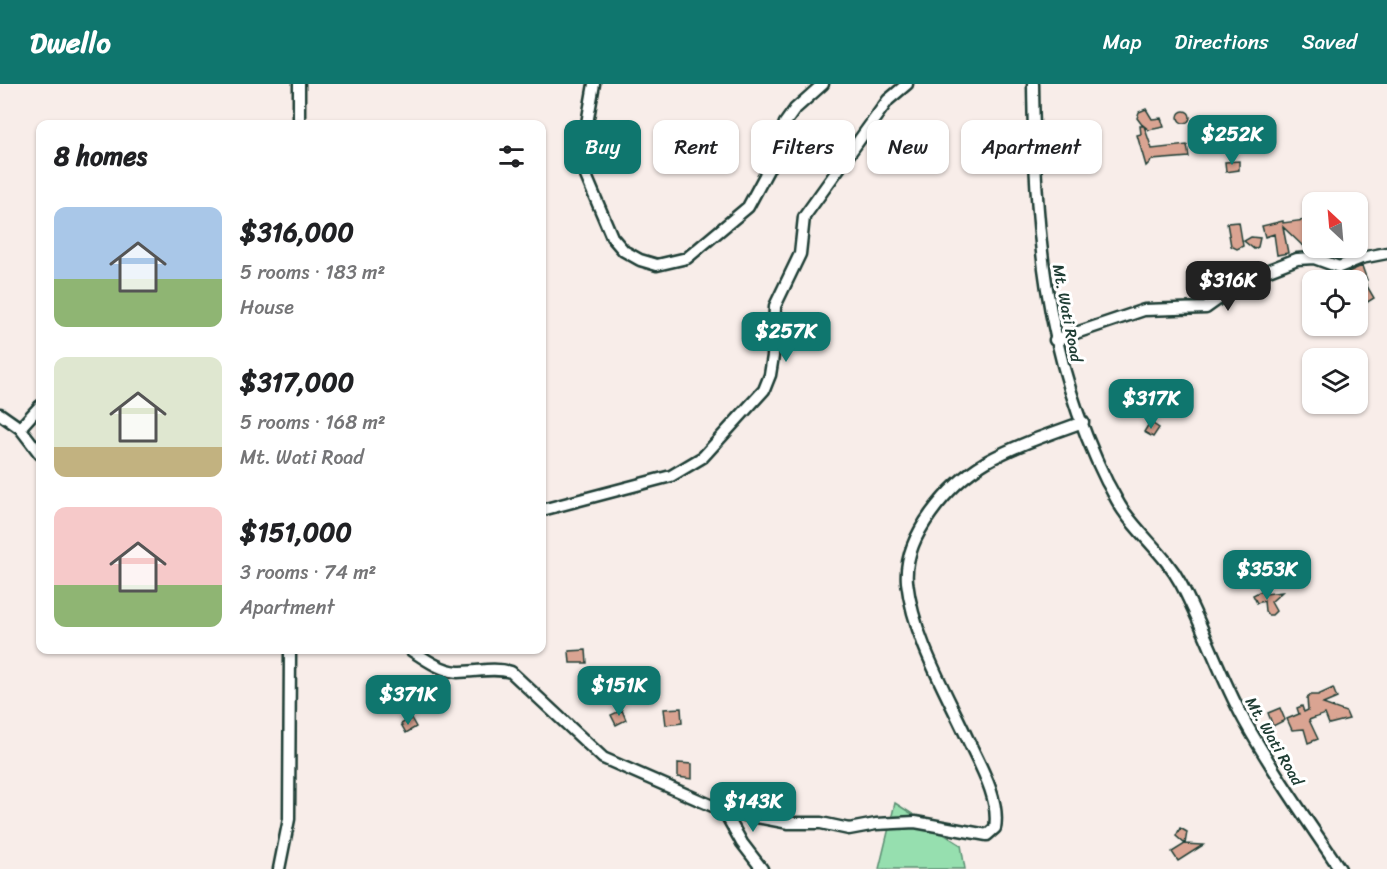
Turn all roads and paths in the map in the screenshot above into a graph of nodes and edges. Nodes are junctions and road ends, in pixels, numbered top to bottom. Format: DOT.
graph roads {
  1 [pos="299,84"];
  2 [pos="594,84"];
  3 [pos="823,84"];
  4 [pos="907,84"];
  5 [pos="1033,84"];
  6 [pos="299,120"];
  7 [pos="1387,253"];
  8 [pos="1055,340"];
  9 [pos="36,410"];
  10 [pos="0,414"];
  11 [pos="1083,422"];
  12 [pos="20,428"];
  13 [pos="36,449"];
  14 [pos="546,509"];
  15 [pos="290,654"];
  16 [pos="418,654"];
  17 [pos="724,811"];
  18 [pos="279,869"];
  19 [pos="762,869"];
  20 [pos="1340,869"];
  1 -- 6 [label="street"];
  2 -- 3 [label="street"];
  4 -- 14 [label="street"];
  5 -- 8 [label="street, Mt. Wati Road"];
  7 -- 8 [label="street"];
  8 -- 11 [label="street, Mt. Wati Road"];
  9 -- 12 [label="street"];
  10 -- 12 [label="street"];
  11 -- 17 [label="street"];
  11 -- 20 [label="street, Mt. Wati Road"];
  12 -- 13 [label="street"];
  15 -- 18 [label="street"];
  16 -- 17 [label="street"];
  17 -- 19 [label="street"];
}
